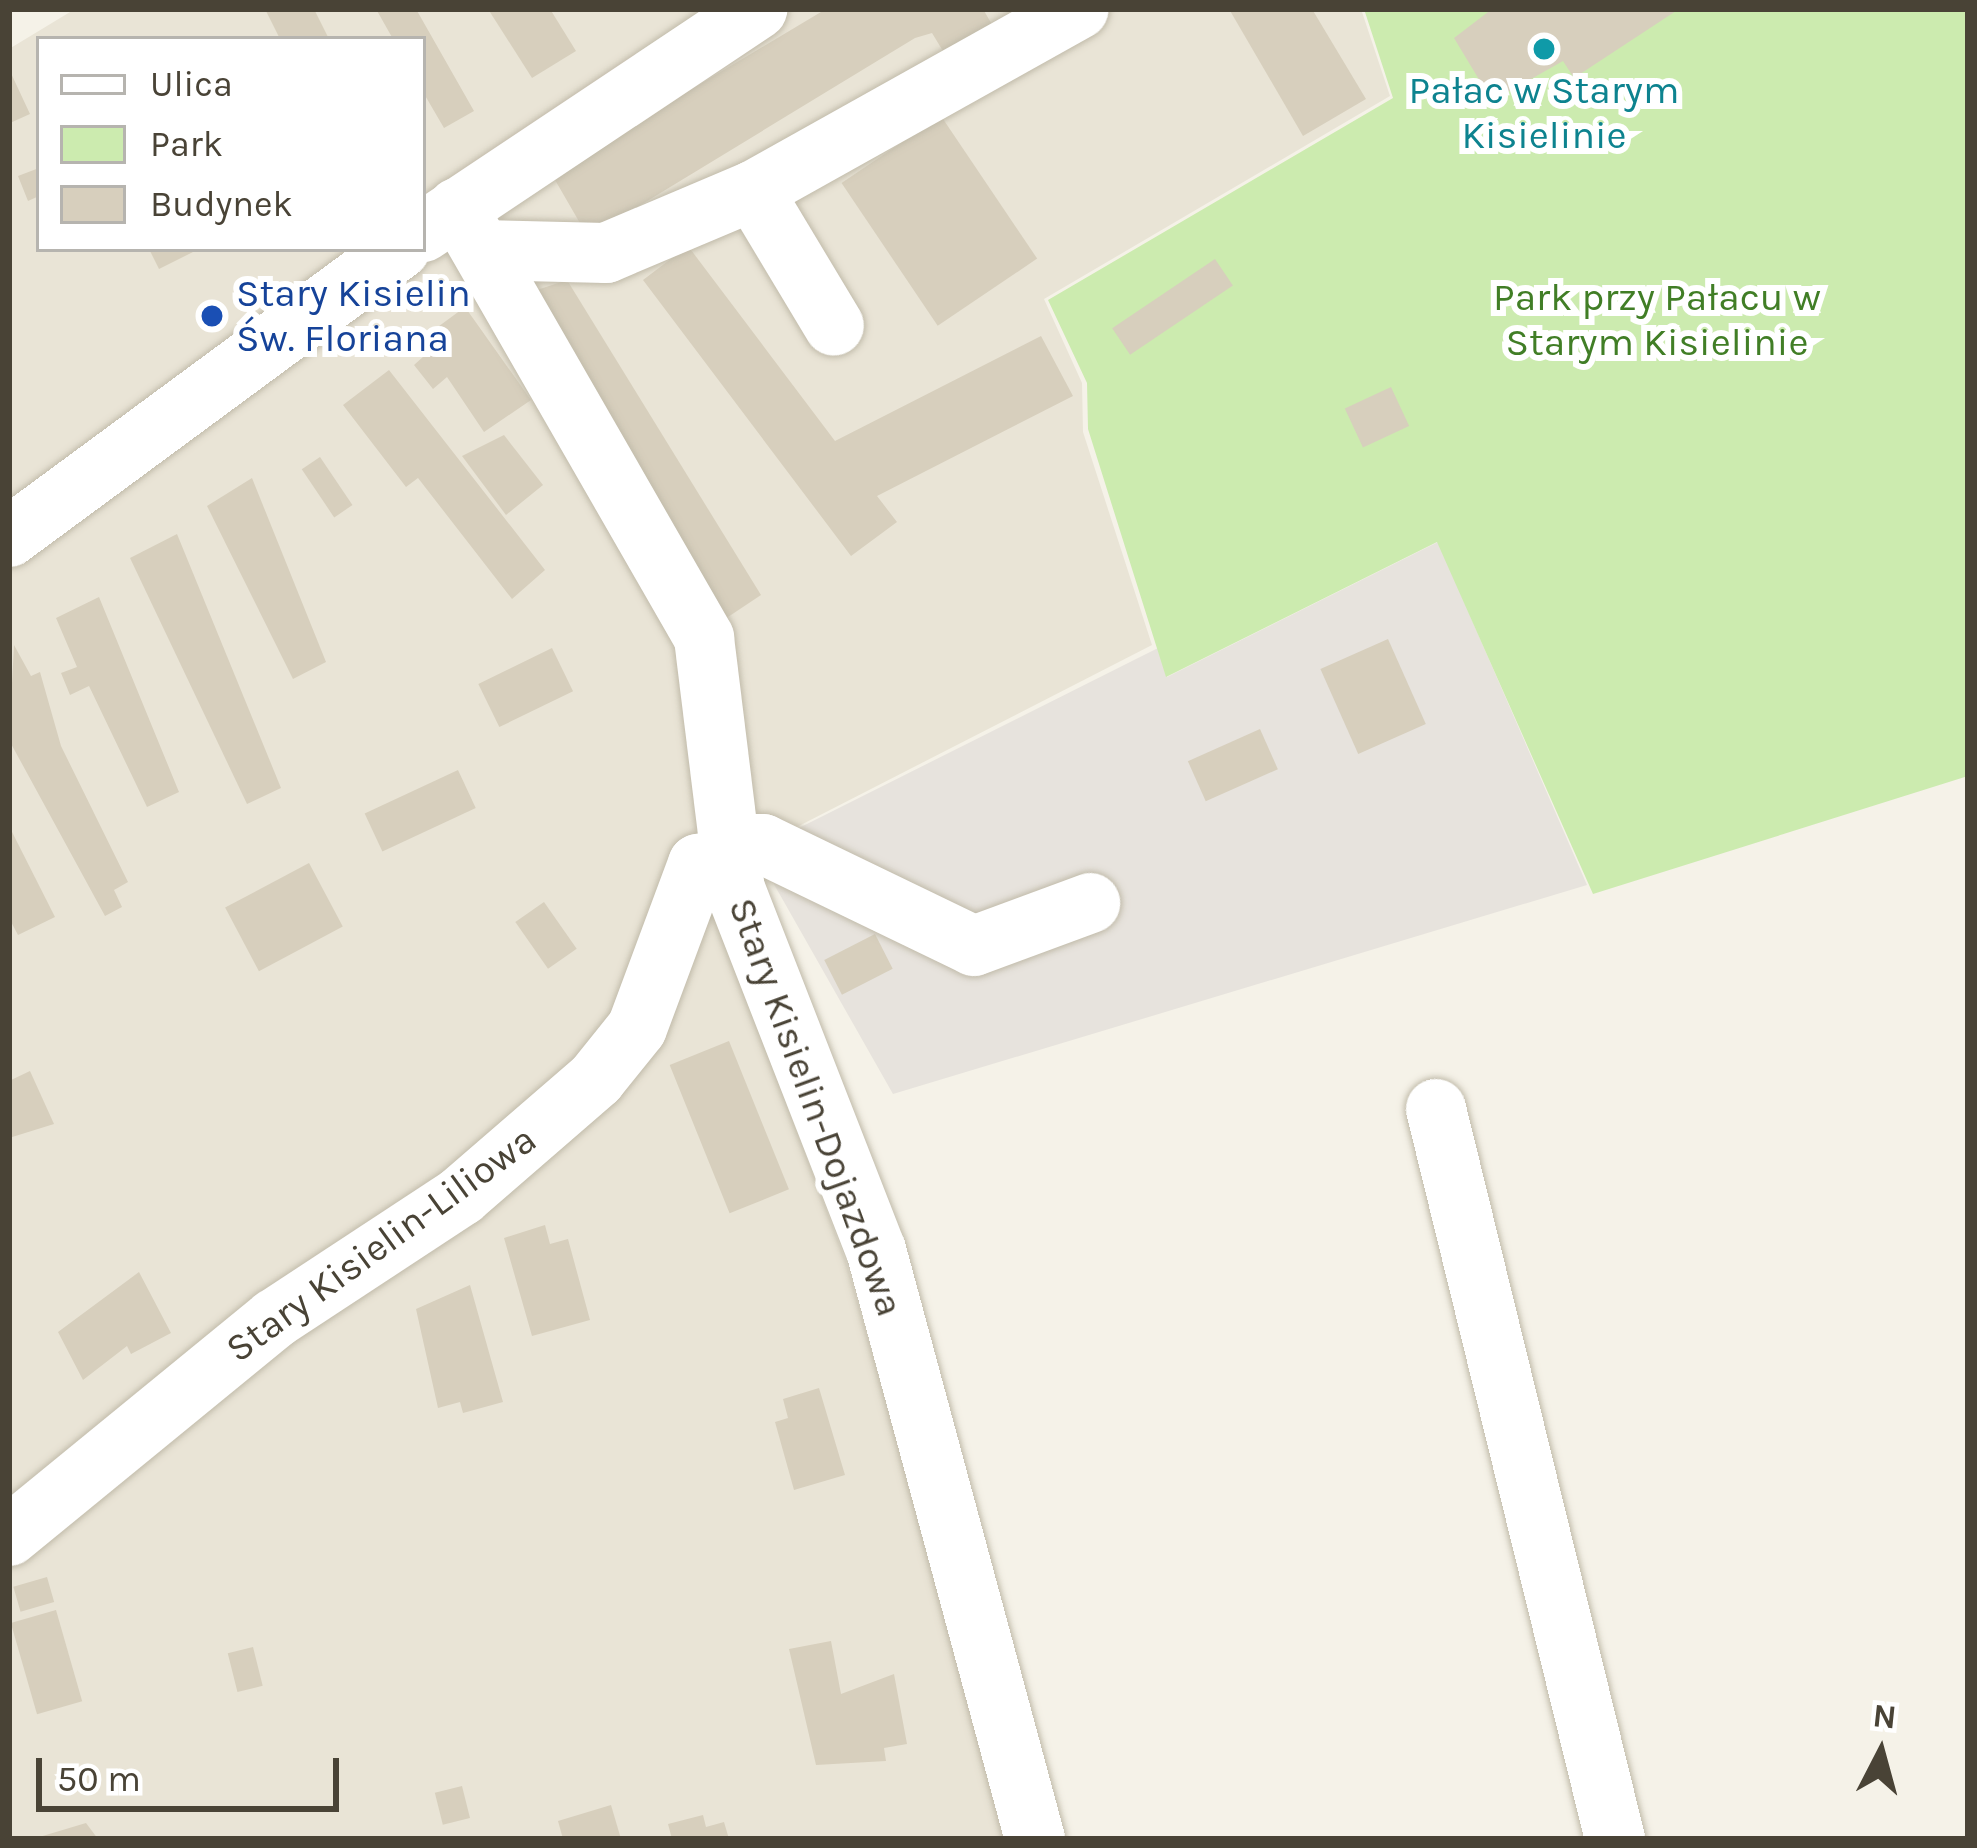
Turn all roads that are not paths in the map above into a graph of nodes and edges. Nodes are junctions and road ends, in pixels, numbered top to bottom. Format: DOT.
graph roads {
  1 [pos="758,9"];
  2 [pos="1079,9"];
  3 [pos="753,191"];
  4 [pos="454,230"];
  5 [pos="396,252"];
  6 [pos="834,326"];
  7 [pos="9,538"];
  8 [pos="730,851"];
  9 [pos="1090,903"];
  10 [pos="1436,1109"];
  11 [pos="9,1536"];
  12 [pos="1035,1839"];
  13 [pos="1615,1839"];
  1 -- 4 [label="street"];
  2 -- 3 [label="street"];
  3 -- 4 [label="street"];
  3 -- 6 [label="street"];
  4 -- 8 [label="street, Stary Kisielin-Dojazdowa"];
  5 -- 7 [label="street"];
  8 -- 9 [label="street"];
  8 -- 11 [label="street, Stary Kisielin-Liliowa"];
  8 -- 12 [label="street, Stary Kisielin-Dojazdowa"];
  10 -- 13 [label="street"];
}
